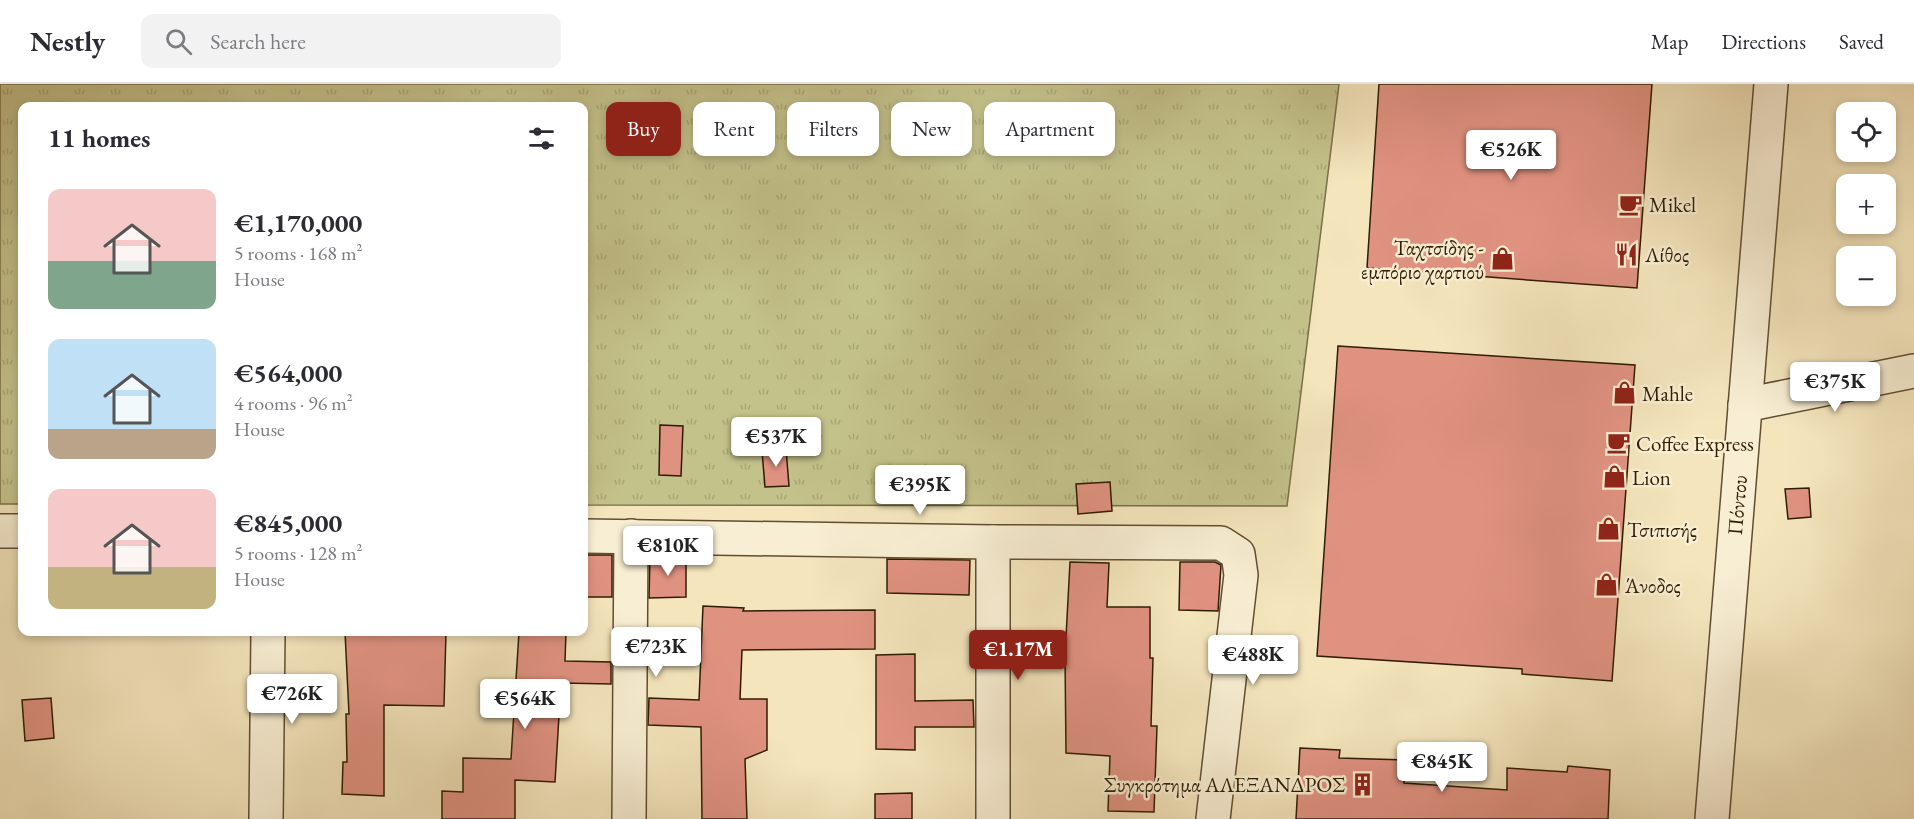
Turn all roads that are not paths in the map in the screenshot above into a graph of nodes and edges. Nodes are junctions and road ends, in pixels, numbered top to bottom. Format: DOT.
graph roads {
  1 [pos="1771,84"];
  2 [pos="1914,370"];
  3 [pos="1745,405"];
  4 [pos="0,531"];
  5 [pos="18,531"];
  6 [pos="588,536"];
  7 [pos="631,536"];
  8 [pos="993,542"];
  9 [pos="268,636"];
  10 [pos="266,819"];
  11 [pos="629,819"];
  12 [pos="993,819"];
  13 [pos="1213,819"];
  14 [pos="1712,819"];
  1 -- 3 [label="street, Πόντου"];
  2 -- 3 [label="street"];
  3 -- 14 [label="street, Πόντου"];
  4 -- 5 [label="street"];
  6 -- 7 [label="street"];
  7 -- 8 [label="street"];
  7 -- 11 [label="street"];
  8 -- 12 [label="street"];
  8 -- 13 [label="street"];
  9 -- 10 [label="street"];
}
